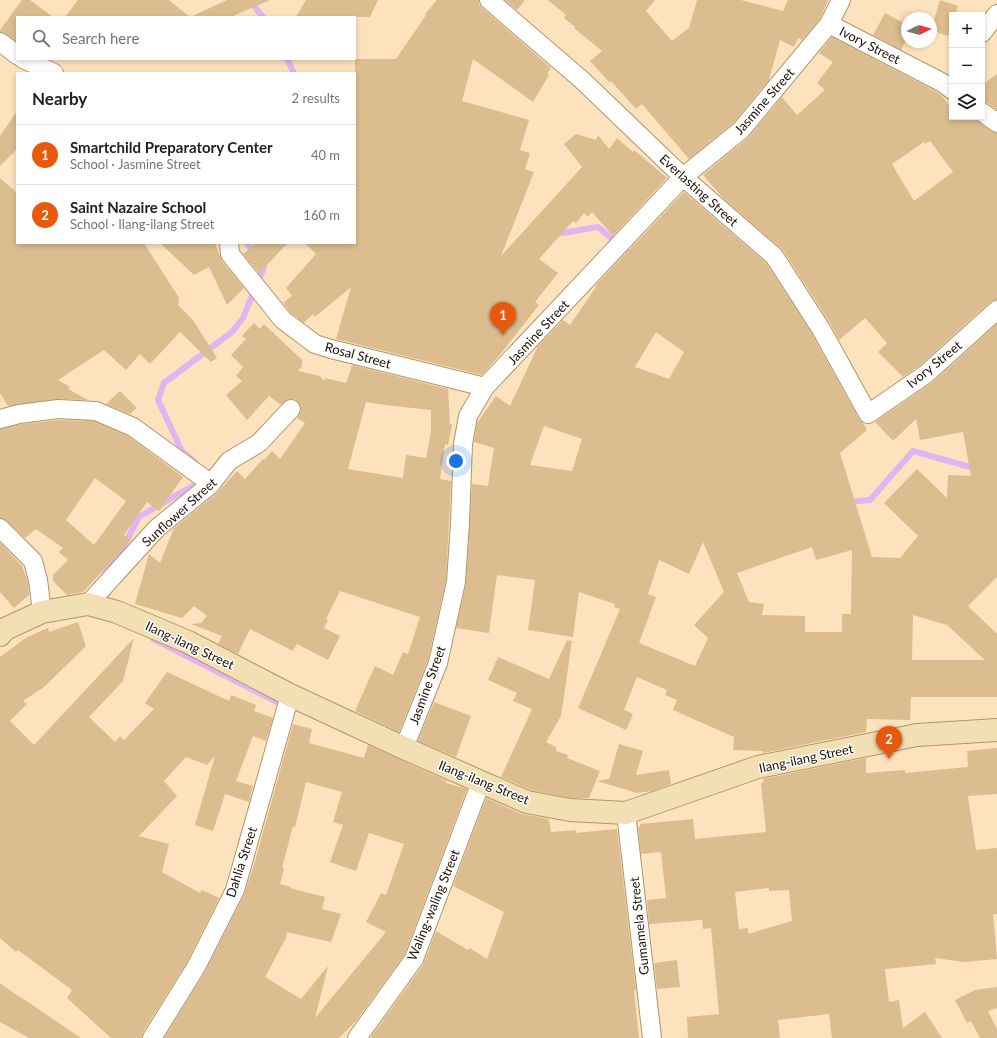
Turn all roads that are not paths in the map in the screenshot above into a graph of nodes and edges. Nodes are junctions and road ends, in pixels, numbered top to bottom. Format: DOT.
graph roads {
  1 [pos="489,0"];
  2 [pos="841,0"];
  3 [pos="997,14"];
  4 [pos="829,24"];
  5 [pos="985,29"];
  6 [pos="0,42"];
  7 [pos="16,54"];
  8 [pos="25,60"];
  9 [pos="52,72"];
  10 [pos="949,81"];
  11 [pos="985,114"];
  12 [pos="997,122"];
  13 [pos="683,177"];
  14 [pos="229,244"];
  15 [pos="997,310"];
  16 [pos="485,387"];
  17 [pos="291,409"];
  18 [pos="868,414"];
  19 [pos="0,419"];
  20 [pos="204,479"];
  21 [pos="0,528"];
  22 [pos="88,604"];
  23 [pos="42,612"];
  24 [pos="0,635"];
  25 [pos="290,695"];
  26 [pos="997,730"];
  27 [pos="404,748"];
  28 [pos="481,782"];
  29 [pos="626,814"];
  30 [pos="152,1038"];
  31 [pos="357,1038"];
  32 [pos="652,1038"];
  1 -- 13 [label="street, Everlasting Street"];
  2 -- 4 [label="street, Jasmine Street"];
  3 -- 5 [label="street"];
  4 -- 10 [label="street, Ivory Street"];
  4 -- 13 [label="street, Jasmine Street"];
  6 -- 7 [label="street"];
  8 -- 9 [label="street"];
  11 -- 12 [label="street"];
  13 -- 16 [label="street, Jasmine Street"];
  13 -- 18 [label="street, Everlasting Street"];
  14 -- 16 [label="street, Rosal Street"];
  15 -- 18 [label="street, Ivory Street"];
  16 -- 27 [label="street, Jasmine Street"];
  17 -- 20 [label="street, Sunflower Street"];
  19 -- 20 [label="street"];
  20 -- 22 [label="street, Sunflower Street"];
  21 -- 23 [label="street"];
  22 -- 23 [label="street, Ilang-ilang Street"];
  22 -- 25 [label="street, Ilang-ilang Street"];
  23 -- 24 [label="street, Ilang-ilang Street"];
  25 -- 27 [label="street, Ilang-ilang Street"];
  25 -- 30 [label="street, Dahlia Street"];
  26 -- 29 [label="street, Ilang-ilang Street"];
  27 -- 28 [label="street, Ilang-ilang Street"];
  28 -- 29 [label="street, Ilang-ilang Street"];
  28 -- 31 [label="street, Waling-waling Street"];
  29 -- 32 [label="street, Gumamela Street"];
}
